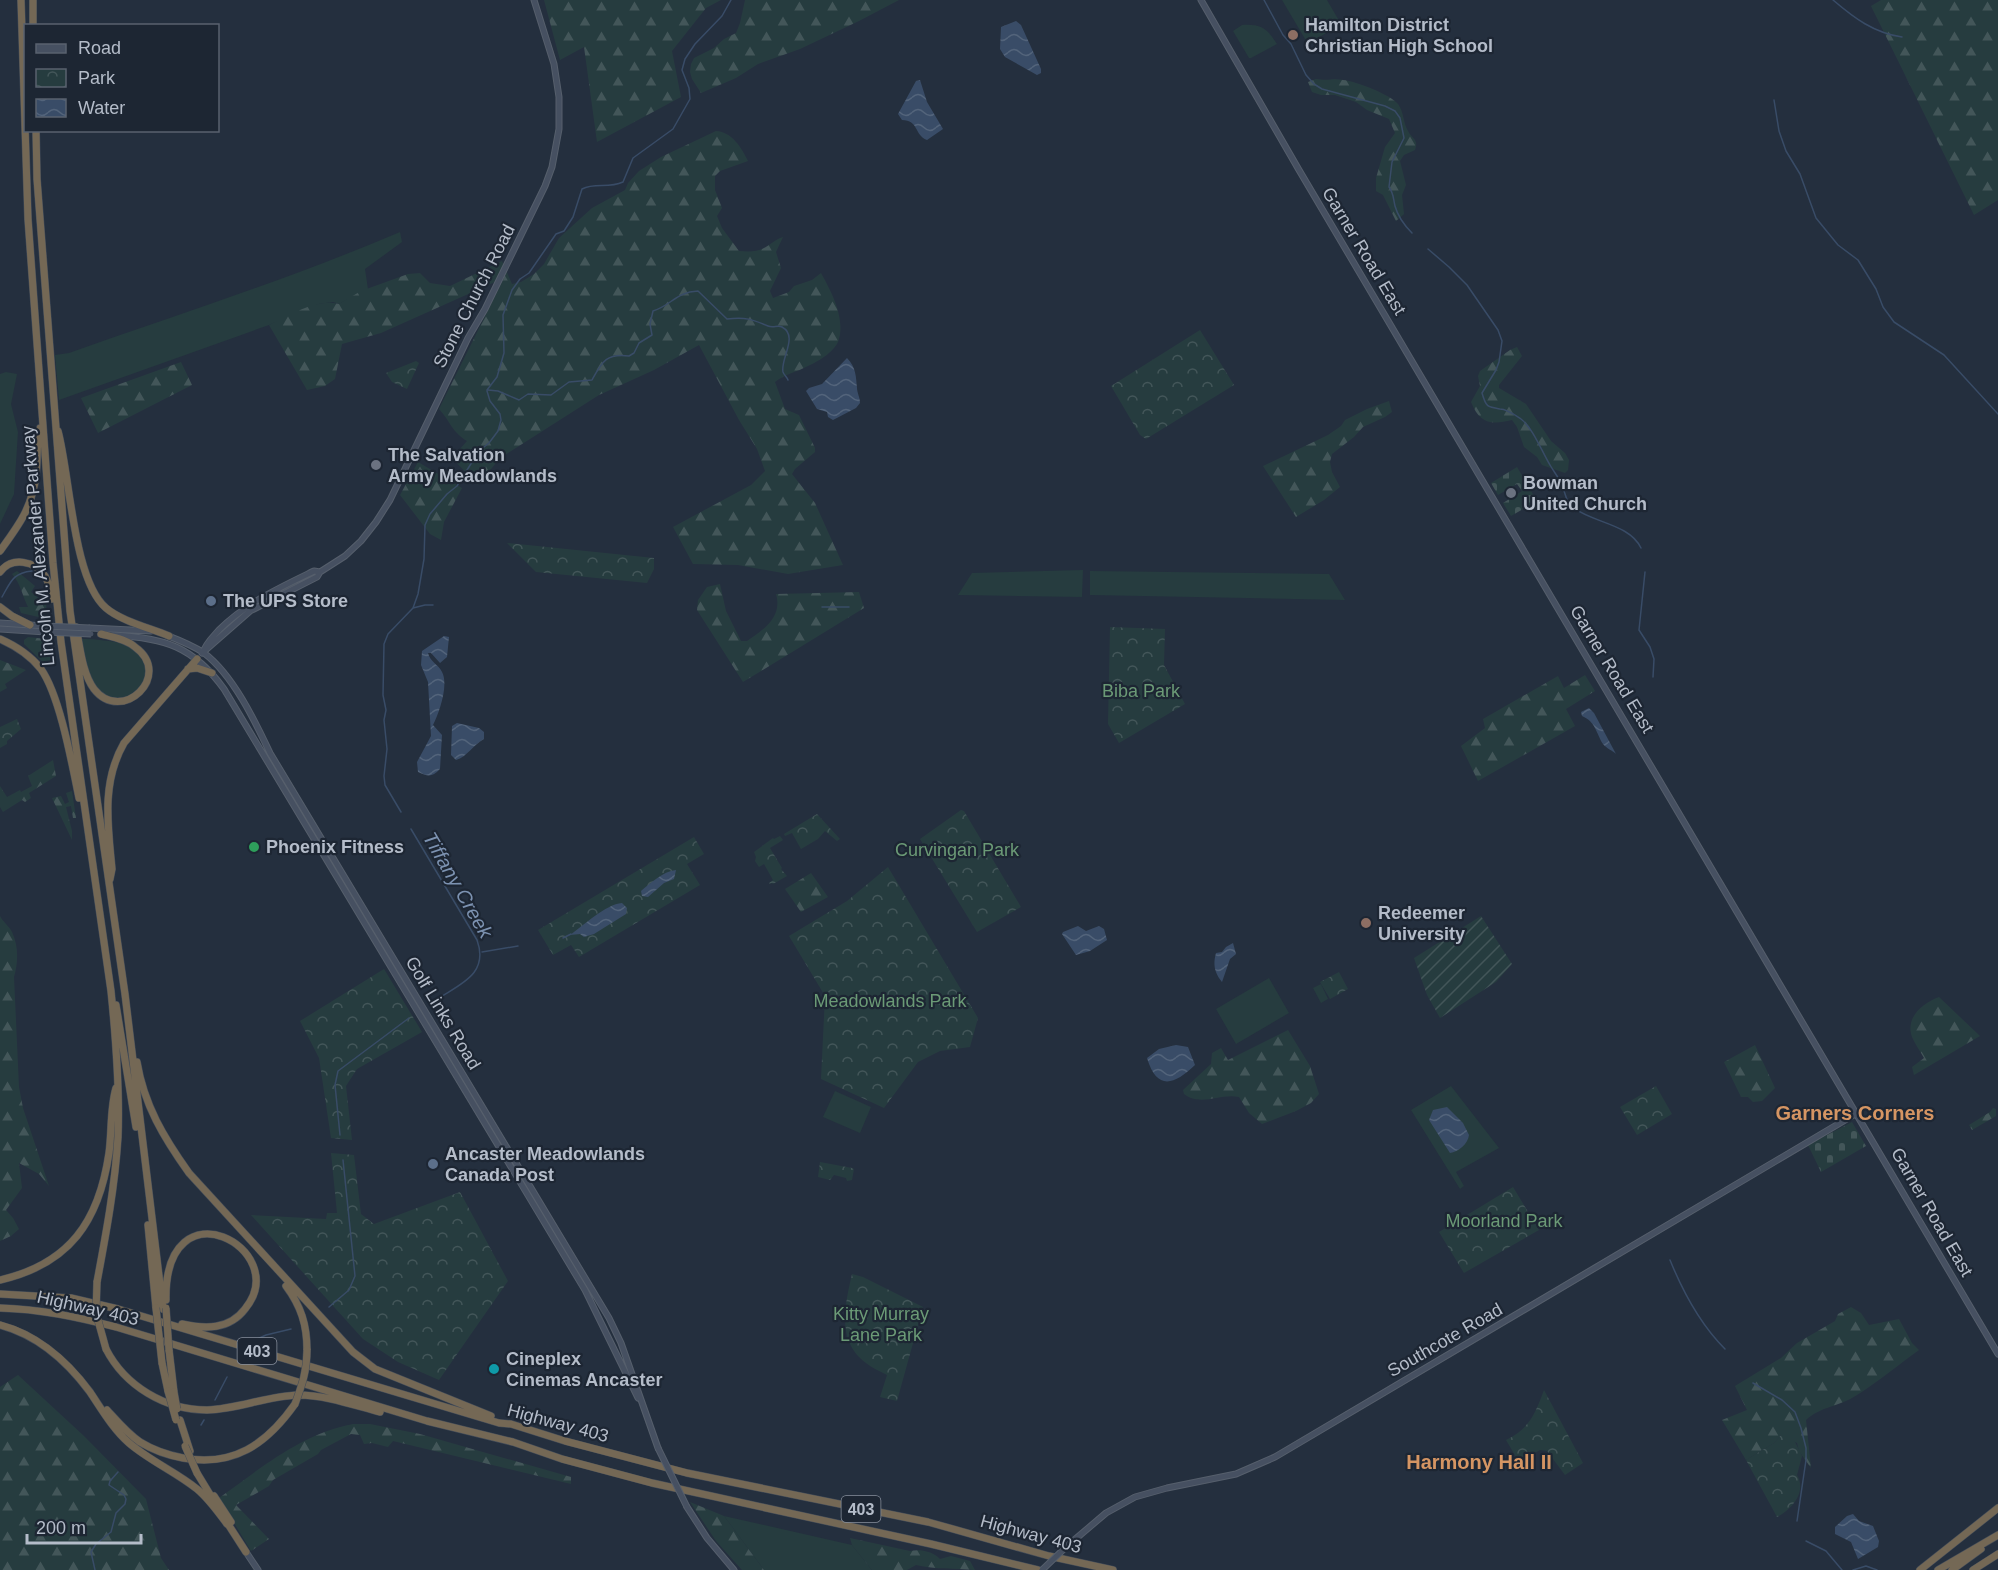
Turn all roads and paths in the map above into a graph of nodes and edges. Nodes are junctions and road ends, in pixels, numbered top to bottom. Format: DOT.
graph roads {
  1 [pos="21,0"];
  2 [pos="33,0"];
  3 [pos="534,0"];
  4 [pos="1201,0"];
  5 [pos="33,24"];
  6 [pos="24,94"];
  7 [pos="25,132"];
  8 [pos="36,132"];
  9 [pos="54,416"];
  10 [pos="41,423"];
  11 [pos="0,551"];
  12 [pos="0,572"];
  13 [pos="0,607"];
  14 [pos="70,611"];
  15 [pos="0,623"];
  16 [pos="30,625"];
  17 [pos="0,629"];
  18 [pos="46,629"];
  19 [pos="101,634"];
  20 [pos="169,636"];
  21 [pos="0,639"];
  22 [pos="61,642"];
  23 [pos="203,652"];
  24 [pos="197,659"];
  25 [pos="188,669"];
  26 [pos="212,673"];
  27 [pos="87,826"];
  28 [pos="109,884"];
  29 [pos="111,992"];
  30 [pos="125,994"];
  31 [pos="117,1086"];
  32 [pos="1857,1113"];
  33 [pos="514,1169"];
  34 [pos="522,1173"];
  35 [pos="540,1214"];
  36 [pos="551,1221"];
  37 [pos="272,1264"];
  38 [pos="0,1280"];
  39 [pos="0,1294"];
  40 [pos="0,1308"];
  41 [pos="162,1308"];
  42 [pos="160,1322"];
  43 [pos="0,1325"];
  44 [pos="1998,1354"];
  45 [pos="89,1391"];
  46 [pos="171,1392"];
  47 [pos="639,1399"];
  48 [pos="427,1421"];
  49 [pos="511,1424"];
  50 [pos="199,1473"];
  51 [pos="1998,1508"];
  52 [pos="227,1524"];
  53 [pos="1998,1536"];
  54 [pos="246,1552"];
  55 [pos="1998,1554"];
  56 [pos="258,1570"];
  57 [pos="734,1570"];
  58 [pos="1040,1570"];
  59 [pos="1113,1570"];
  60 [pos="1920,1570"];
  61 [pos="1938,1570"];
  62 [pos="1952,1570"];
  63 [pos="1973,1570"];
  1 -- 6 [label="highway, Lincoln M. Alexander Parkway"];
  2 -- 5 [label="highway"];
  3 -- 23 [label="main road, Stone Church Road"];
  4 -- 32 [label="main road, Garner Road East"];
  7 -- 10 [label="highway, Lincoln M. Alexander Parkway"];
  8 -- 9 [label="highway, Lincoln M. Alexander Parkway"];
  9 -- 14 [label="highway, Lincoln M. Alexander Parkway"];
  9 -- 20 [label="highway"];
  10 -- 11 [label="highway"];
  10 -- 22 [label="highway, Lincoln M. Alexander Parkway"];
  12 -- 22 [label="highway"];
  13 -- 16 [label="highway"];
  14 -- 19 [label="highway"];
  14 -- 28 [label="highway, Lincoln M. Alexander Parkway"];
  15 -- 16 [label="main road"];
  16 -- 18 [label="main road"];
  17 -- 18 [label="main road"];
  18 -- 19 [label="main road, Golf Links Road, bridge"];
  18 -- 20 [label="main road, bridge"];
  19 -- 24 [label="main road, Golf Links Road"];
  20 -- 23 [label="main road"];
  21 -- 27 [label="highway"];
  22 -- 27 [label="highway, Lincoln M. Alexander Parkway"];
  23 -- 24 [label="main road, Stone Church Road"];
  23 -- 34 [label="main road, Golf Links Road"];
  24 -- 25 [label="highway"];
  24 -- 26 [label="main road, Golf Links Road"];
  25 -- 26 [label="highway"];
  25 -- 28 [label="highway"];
  26 -- 33 [label="main road, Golf Links Road"];
  27 -- 29 [label="highway, Lincoln M. Alexander Parkway"];
  28 -- 30 [label="highway, Lincoln M. Alexander Parkway"];
  29 -- 31 [label="highway, Lincoln M. Alexander Parkway"];
  29 -- 41 [label="highway"];
  30 -- 37 [label="highway"];
  30 -- 41 [label="highway"];
  31 -- 38 [label="highway"];
  31 -- 48 [label="highway, bridge"];
  32 -- 44 [label="main road, Garner Road East"];
  32 -- 58 [label="main road, Southcote Road, bridge"];
  33 -- 34 [label="main road"];
  33 -- 35 [label="main road, Golf Links Road"];
  34 -- 36 [label="main road, Golf Links Road"];
  35 -- 36 [label="main road"];
  35 -- 47 [label="main road, Golf Links Road"];
  36 -- 47 [label="main road, Golf Links Road"];
  37 -- 45 [label="highway, bridge"];
  37 -- 49 [label="highway"];
  39 -- 42 [label="highway, Highway 403 / 403"];
  40 -- 48 [label="highway, Highway 403 / 403"];
  41 -- 42 [label="highway"];
  41 -- 46 [label="highway, bridge"];
  41 -- 46 [label="highway, bridge"];
  42 -- 49 [label="highway, Highway 403 / 403"];
  43 -- 45 [label="highway"];
  45 -- 52 [label="highway"];
  46 -- 50 [label="highway, bridge"];
  47 -- 57 [label="main road, Golf Links Road, bridge"];
  48 -- 58 [label="highway, Highway 403 / 403"];
  49 -- 59 [label="highway, Highway 403 / 403"];
  50 -- 52 [label="highway"];
  50 -- 54 [label="highway"];
  51 -- 60 [label="highway"];
  52 -- 54 [label="highway"];
  53 -- 61 [label="highway"];
  53 -- 62 [label="highway"];
  54 -- 56 [label="main road"];
  55 -- 63 [label="highway"];
}
